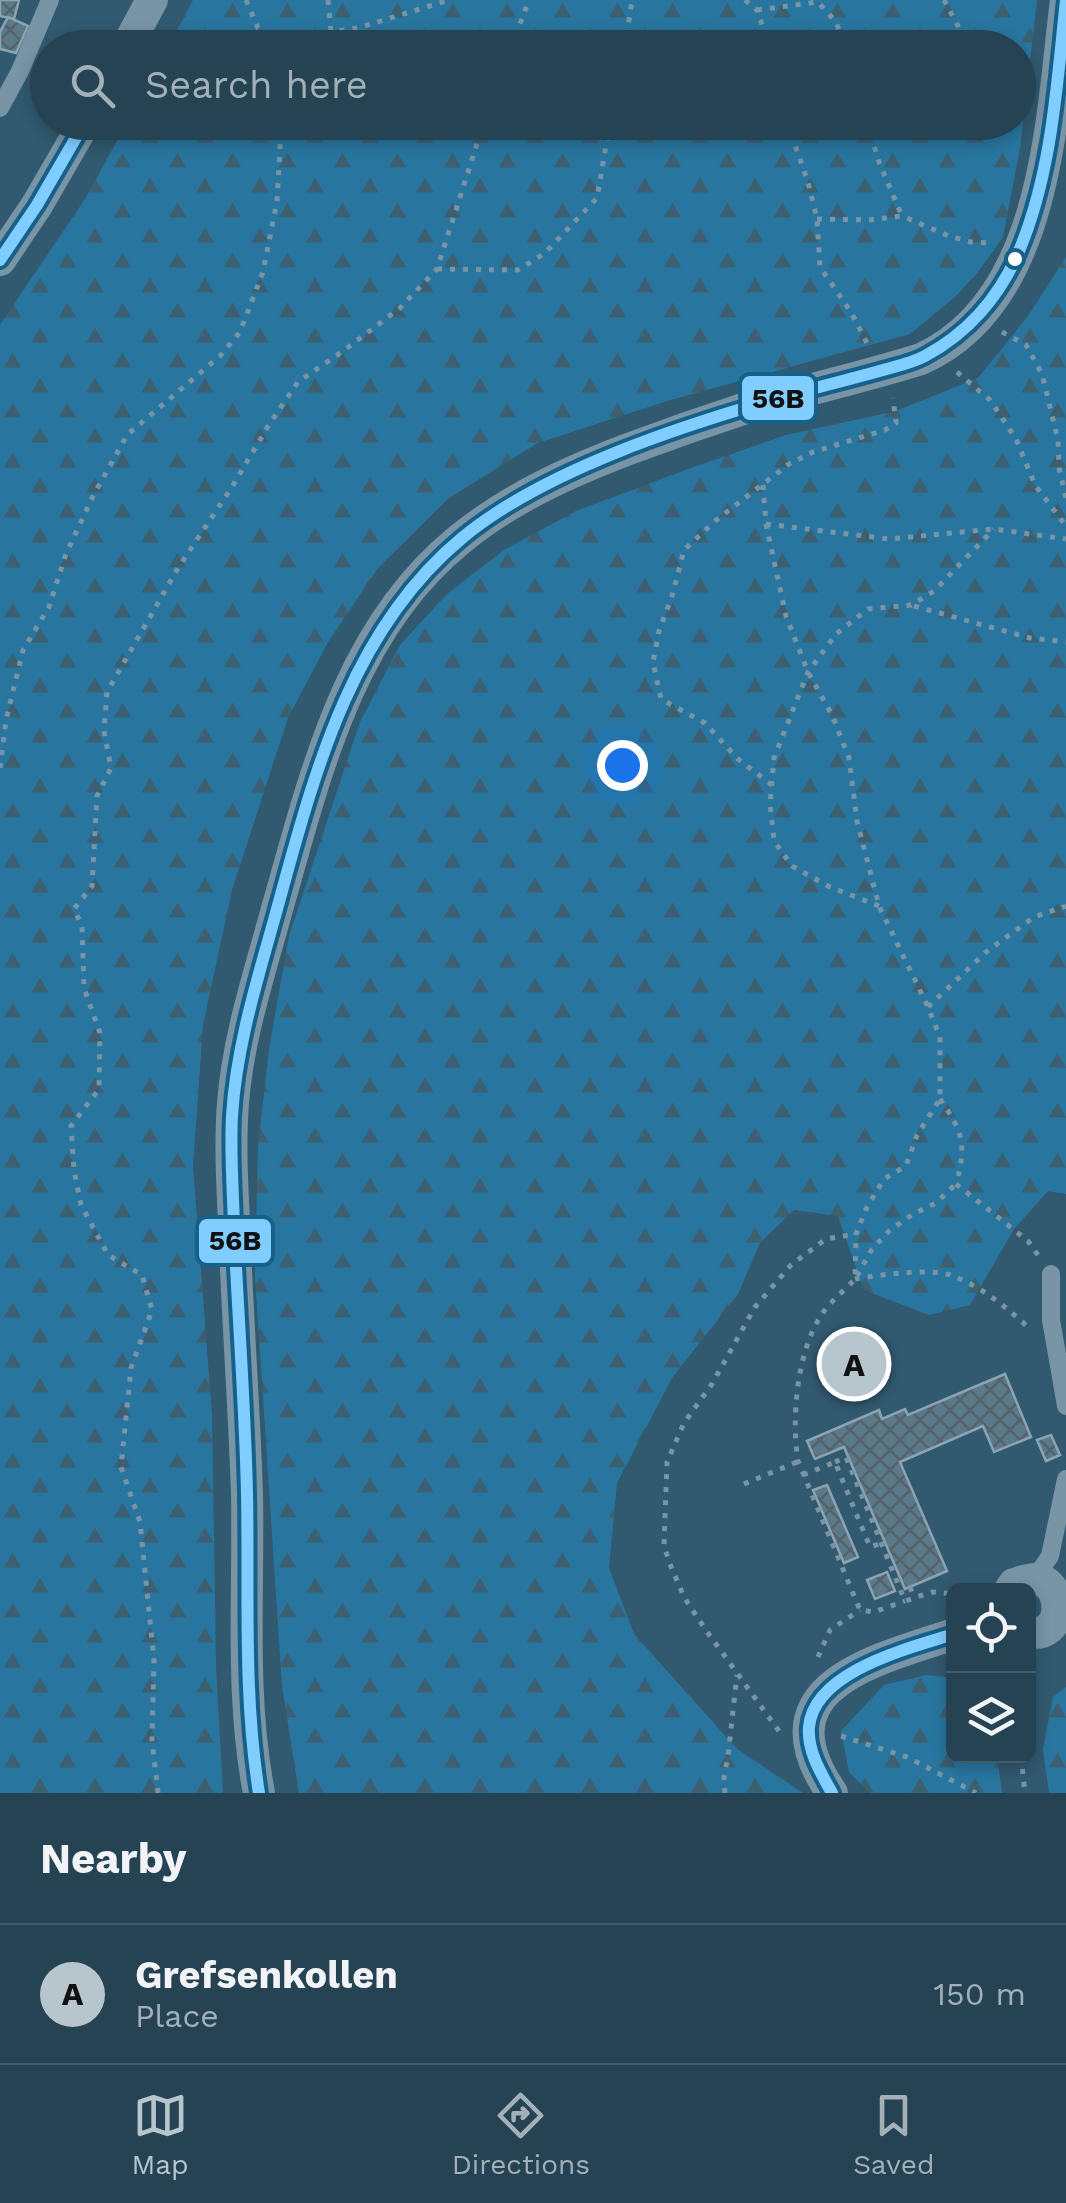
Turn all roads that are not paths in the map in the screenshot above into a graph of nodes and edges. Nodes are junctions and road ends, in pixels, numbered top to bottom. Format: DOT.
graph roads {
  1 [pos="50,0"];
  2 [pos="152,0"];
  3 [pos="1066,0"];
  4 [pos="37,30"];
  5 [pos="136,30"];
  6 [pos="30,47"];
  7 [pos="0,108"];
  8 [pos="1058,128"];
  9 [pos="75,140"];
  10 [pos="0,260"];
  11 [pos="1051,1274"];
  12 [pos="1066,1406"];
  13 [pos="1066,1479"];
  14 [pos="1023,1583"];
  15 [pos="1036,1584"];
  16 [pos="1036,1634"];
  17 [pos="946,1637"];
  18 [pos="260,1793"];
  19 [pos="832,1793"];
  1 -- 4 [label="lane"];
  2 -- 5 [label="street"];
  3 -- 8 [label="street"];
  6 -- 7 [label="lane"];
  8 -- 18 [label="street"];
  9 -- 10 [label="street"];
  11 -- 12 [label="lane"];
  13 -- 14 [label="lane"];
  15 -- 16 [label="street"];
  17 -- 19 [label="street"];
}
